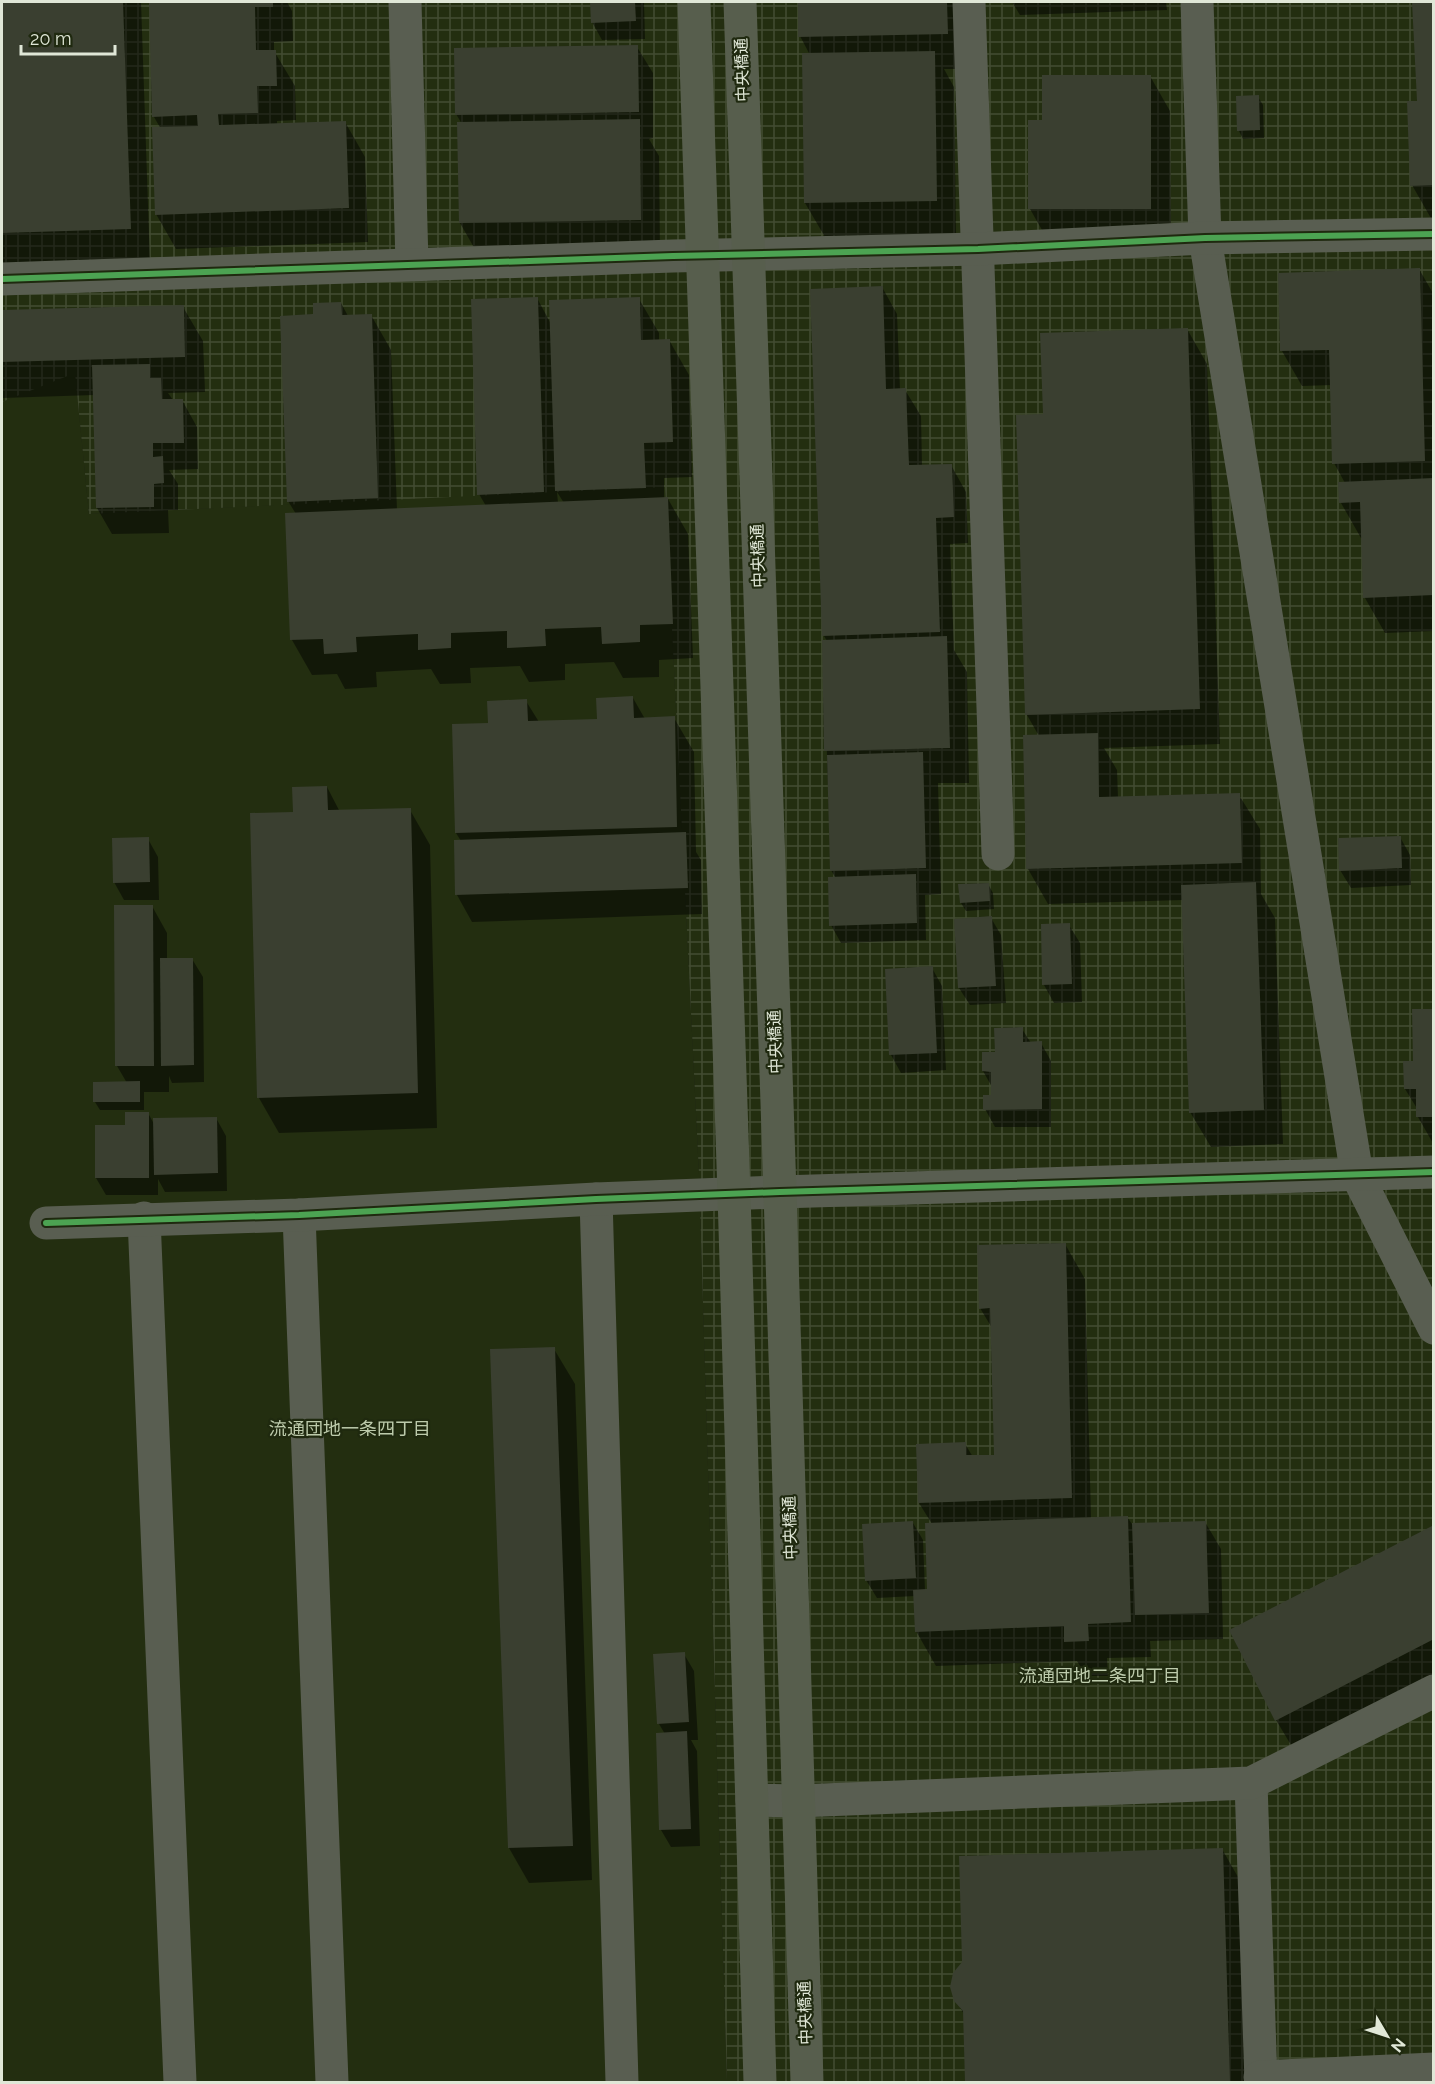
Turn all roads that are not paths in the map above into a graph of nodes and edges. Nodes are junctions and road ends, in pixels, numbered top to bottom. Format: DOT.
graph roads {
  1 [pos="405,2"];
  2 [pos="694,2"];
  3 [pos="740,2"];
  4 [pos="969,2"];
  5 [pos="1197,2"];
  6 [pos="1434,234"];
  7 [pos="1205,238"];
  8 [pos="978,249"];
  9 [pos="702,255"];
  10 [pos="748,255"];
  11 [pos="412,264"];
  12 [pos="2,279"];
  13 [pos="998,854"];
  14 [pos="1434,1172"];
  15 [pos="1357,1175"];
  16 [pos="780,1192"];
  17 [pos="734,1194"];
  18 [pos="596,1199"];
  19 [pos="299,1215"];
  20 [pos="144,1218"];
  21 [pos="46,1223"];
  22 [pos="1434,1328"];
  23 [pos="1434,1691"];
  24 [pos="1251,1783"];
  25 [pos="752,1800"];
  26 [pos="798,1801"];
  27 [pos="1434,2069"];
  28 [pos="1261,2079"];
  29 [pos="180,2082"];
  30 [pos="332,2082"];
  31 [pos="622,2082"];
  32 [pos="760,2082"];
  33 [pos="807,2082"];
  1 -- 11 [label="street"];
  2 -- 9 [label="main road"];
  3 -- 10 [label="main road, 中央橋通"];
  4 -- 8 [label="street"];
  5 -- 7 [label="street"];
  6 -- 7 [label="street"];
  7 -- 8 [label="street"];
  7 -- 15 [label="street"];
  8 -- 10 [label="street"];
  8 -- 13 [label="street"];
  9 -- 10 [label="street"];
  9 -- 11 [label="street"];
  9 -- 17 [label="main road"];
  10 -- 16 [label="main road, 中央橋通"];
  11 -- 12 [label="street"];
  14 -- 15 [label="street"];
  15 -- 16 [label="street"];
  15 -- 22 [label="street"];
  16 -- 17 [label="street"];
  16 -- 26 [label="main road, 中央橋通"];
  17 -- 18 [label="street"];
  17 -- 25 [label="main road"];
  18 -- 19 [label="street"];
  18 -- 31 [label="street"];
  19 -- 20 [label="street"];
  19 -- 30 [label="street"];
  20 -- 21 [label="street"];
  20 -- 29 [label="street"];
  23 -- 24 [label="street"];
  24 -- 26 [label="street"];
  24 -- 28 [label="street"];
  25 -- 26 [label="street"];
  25 -- 32 [label="main road"];
  26 -- 33 [label="main road, 中央橋通"];
  27 -- 28 [label="street"];
}
